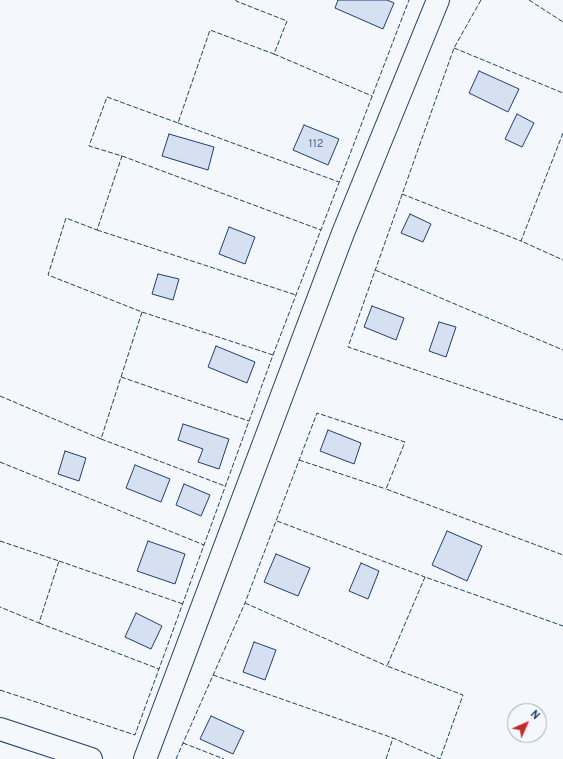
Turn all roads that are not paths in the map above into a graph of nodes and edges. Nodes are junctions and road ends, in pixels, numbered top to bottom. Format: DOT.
graph roads {
  1 [pos="438,0"];
  2 [pos="0,729"];
  3 [pos="91,759"];
  4 [pos="146,759"];
  1 -- 4 [label="street"];
  2 -- 3 [label="street"];
}
